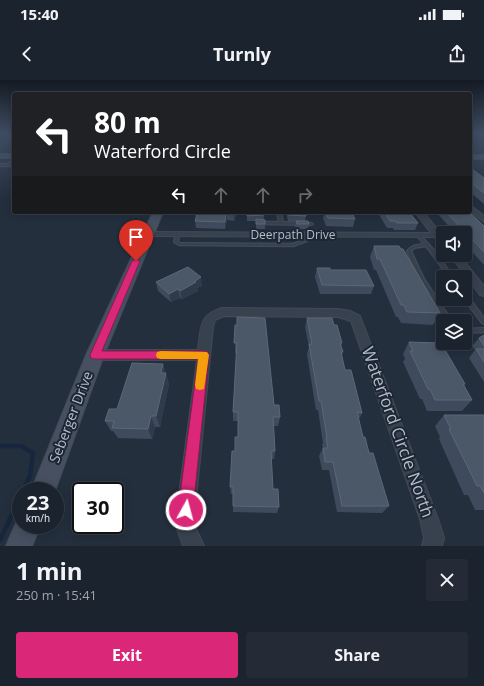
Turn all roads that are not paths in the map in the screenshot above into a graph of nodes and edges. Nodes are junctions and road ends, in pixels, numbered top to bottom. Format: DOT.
graph roads {
  1 [pos="0,156"];
  2 [pos="12,156"];
  3 [pos="472,157"];
  4 [pos="484,157"];
  5 [pos="12,162"];
  6 [pos="0,165"];
  7 [pos="8,165"];
  8 [pos="12,165"];
  9 [pos="472,209"];
  10 [pos="157,214"];
  11 [pos="279,214"];
  12 [pos="421,214"];
  13 [pos="484,220"];
  14 [pos="258,223"];
  15 [pos="281,223"];
  16 [pos="312,224"];
  17 [pos="436,233"];
  18 [pos="148,234"];
  19 [pos="418,235"];
  20 [pos="436,237"];
  21 [pos="427,245"];
  22 [pos="460,262"];
  23 [pos="446,270"];
  24 [pos="480,283"];
  25 [pos="484,293"];
  26 [pos="472,306"];
  27 [pos="444,314"];
  28 [pos="484,322"];
  29 [pos="484,330"];
  30 [pos="472,331"];
  31 [pos="95,355"];
  32 [pos="204,355"];
  33 [pos="46,482"];
  34 [pos="24,534"];
  35 [pos="192,543"];
  36 [pos="19,546"];
  37 [pos="432,546"];
  1 -- 2 [label="street"];
  3 -- 4 [label="street"];
  5 -- 7 [label="lane"];
  6 -- 7 [label="lane"];
  7 -- 8 [label="lane"];
  9 -- 13 [label="street"];
  10 -- 18 [label="street, Seberger Drive"];
  11 -- 15 [label="lane"];
  12 -- 17 [label="street"];
  14 -- 15 [label="lane"];
  15 -- 16 [label="lane"];
  18 -- 19 [label="street, Deerpath Drive"];
  18 -- 31 [label="street, Seberger Drive"];
  19 -- 20 [label="street, Deerpath Drive"];
  19 -- 21 [label="lane"];
  21 -- 23 [label="lane"];
  21 -- 27 [label="lane"];
  22 -- 24 [label="street"];
  24 -- 25 [label="street"];
  26 -- 28 [label="lane"];
  29 -- 30 [label="lane"];
  31 -- 32 [label="street"];
  31 -- 33 [label="street, Seberger Drive"];
  32 -- 35 [label="street"];
  32 -- 37 [label="street, Waterford Circle North"];
  34 -- 36 [label="street"];
}
